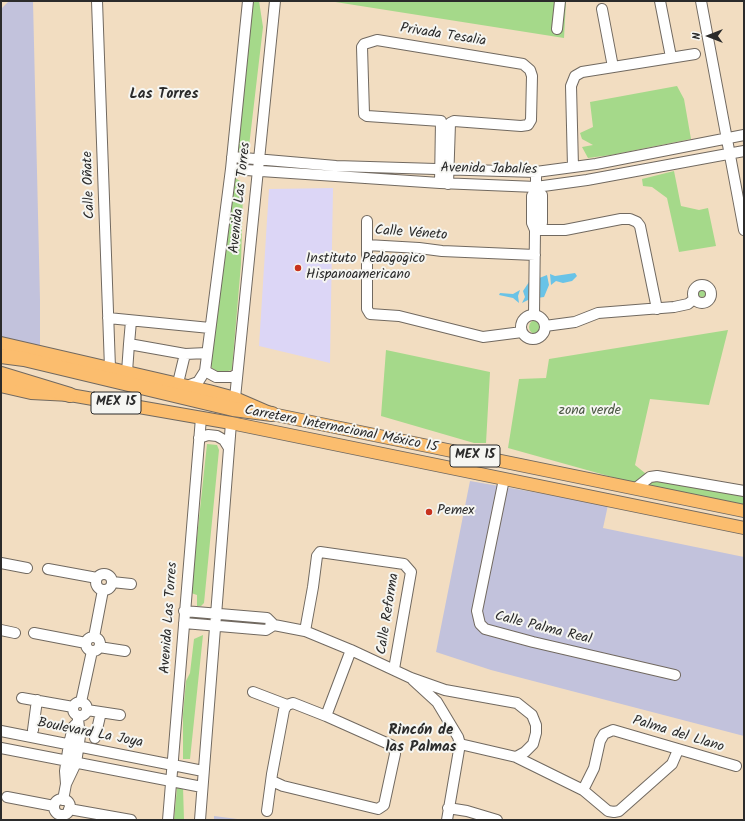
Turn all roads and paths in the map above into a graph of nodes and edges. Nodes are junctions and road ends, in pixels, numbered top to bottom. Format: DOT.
graph roads {
  1 [pos="97,1"];
  2 [pos="248,1"];
  3 [pos="275,1"];
  4 [pos="560,1"];
  5 [pos="660,1"];
  6 [pos="701,1"];
  7 [pos="602,8"];
  8 [pos="557,29"];
  9 [pos="695,54"];
  10 [pos="671,57"];
  11 [pos="613,67"];
  12 [pos="446,122"];
  13 [pos="744,135"];
  14 [pos="726,139"];
  15 [pos="744,151"];
  16 [pos="730,154"];
  17 [pos="232,157"];
  18 [pos="259,159"];
  19 [pos="596,164"];
  20 [pos="573,167"];
  21 [pos="231,169"];
  22 [pos="444,169"];
  23 [pos="257,171"];
  24 [pos="536,172"];
  25 [pos="599,178"];
  26 [pos="444,184"];
  27 [pos="536,188"];
  28 [pos="367,221"];
  29 [pos="535,229"];
  30 [pos="744,230"];
  31 [pos="367,245"];
  32 [pos="535,255"];
  33 [pos="694,299"];
  34 [pos="657,309"];
  35 [pos="534,310"];
  36 [pos="108,318"];
  37 [pos="131,321"];
  38 [pos="545,326"];
  39 [pos="210,328"];
  40 [pos="522,332"];
  41 [pos="1,343"];
  42 [pos="130,344"];
  43 [pos="207,353"];
  44 [pos="185,354"];
  45 [pos="1,356"];
  46 [pos="110,368"];
  47 [pos="205,371"];
  48 [pos="127,372"];
  49 [pos="1,374"];
  50 [pos="237,374"];
  51 [pos="182,384"];
  52 [pos="1,386"];
  53 [pos="70,395"];
  54 [pos="235,398"];
  55 [pos="272,414"];
  56 [pos="201,418"];
  57 [pos="231,423"];
  58 [pos="199,438"];
  59 [pos="229,448"];
  60 [pos="504,479"];
  61 [pos="636,488"];
  62 [pos="744,491"];
  63 [pos="744,511"];
  64 [pos="744,528"];
  65 [pos="1,563"];
  66 [pos="27,568"];
  67 [pos="48,569"];
  68 [pos="97,578"];
  69 [pos="112,582"];
  70 [pos="131,584"];
  71 [pos="103,590"];
  72 [pos="184,611"];
  73 [pos="215,614"];
  74 [pos="184,623"];
  75 [pos="274,625"];
  76 [pos="214,626"];
  77 [pos="1,630"];
  78 [pos="305,631"];
  79 [pos="15,633"];
  80 [pos="34,633"];
  81 [pos="93,645"];
  82 [pos="351,650"];
  83 [pos="125,651"];
  84 [pos="394,669"];
  85 [pos="676,675"];
  86 [pos="411,678"];
  87 [pos="445,690"];
  88 [pos="253,692"];
  89 [pos="22,698"];
  90 [pos="37,700"];
  91 [pos="438,702"];
  92 [pos="287,705"];
  93 [pos="80,711"];
  94 [pos="101,712"];
  95 [pos="120,715"];
  96 [pos="326,716"];
  97 [pos="33,730"];
  98 [pos="1,731"];
  99 [pos="95,738"];
  100 [pos="460,744"];
  101 [pos="74,745"];
  102 [pos="1,748"];
  103 [pos="678,750"];
  104 [pos="516,757"];
  105 [pos="66,761"];
  106 [pos="76,763"];
  107 [pos="174,764"];
  108 [pos="736,766"];
  109 [pos="203,771"];
  110 [pos="172,780"];
  111 [pos="272,781"];
  112 [pos="66,784"];
  113 [pos="202,788"];
  114 [pos="584,790"];
  115 [pos="7,797"];
  116 [pos="63,800"];
  117 [pos="54,806"];
  118 [pos="69,808"];
  119 [pos="448,808"];
  120 [pos="267,810"];
  121 [pos="60,817"];
  122 [pos="131,820"];
  123 [pos="168,820"];
  124 [pos="200,820"];
  125 [pos="447,820"];
  126 [pos="497,820"];
  1 -- 36 [label="street, Calle Oñate"];
  2 -- 17 [label="street, Avenida Las Torres"];
  3 -- 18 [label="street, Avenida Las Torres"];
  4 -- 8 [label="street"];
  5 -- 10 [label="street"];
  6 -- 14 [label="street"];
  7 -- 11 [label="street"];
  9 -- 10 [label="street"];
  10 -- 11 [label="street"];
  11 -- 20 [label="street"];
  12 -- 12 [label="street, Privada Tesalia"];
  12 -- 22 [label="street"];
  13 -- 14 [label="street, Avenida Jabalíes"];
  14 -- 16 [label="street"];
  14 -- 19 [label="street, Avenida Jabalíes"];
  15 -- 16 [label="street, Avenida Jabalíes"];
  16 -- 25 [label="street, Avenida Jabalíes"];
  16 -- 30 [label="street"];
  17 -- 18 [label="street, Avenida Jabalíes"];
  17 -- 21 [label="street, Avenida Las Torres"];
  18 -- 22 [label="street, Avenida Jabalíes"];
  18 -- 23 [label="street, Avenida Las Torres"];
  19 -- 20 [label="street, Avenida Jabalíes"];
  19 -- 25 [label="street"];
  20 -- 24 [label="street, Avenida Jabalíes"];
  21 -- 23 [label="street, Avenida Jabalíes"];
  21 -- 39 [label="street, Avenida Las Torres"];
  22 -- 24 [label="street, Avenida Jabalíes"];
  22 -- 26 [label="street"];
  23 -- 26 [label="street, Avenida Jabalíes"];
  23 -- 50 [label="street, Avenida Las Torres"];
  24 -- 27 [label="street"];
  25 -- 27 [label="street, Avenida Jabalíes"];
  26 -- 27 [label="street, Avenida Jabalíes"];
  27 -- 29 [label="street"];
  28 -- 31 [label="street"];
  29 -- 32 [label="street"];
  29 -- 34 [label="street"];
  31 -- 32 [label="street, Calle Véneto"];
  31 -- 40 [label="street, Calle Véneto"];
  32 -- 35 [label="street"];
  33 -- 34 [label="street"];
  34 -- 38 [label="street"];
  35 -- 38 [label="street"];
  35 -- 40 [label="street"];
  36 -- 37 [label="street"];
  36 -- 46 [label="street, Calle Oñate"];
  37 -- 39 [label="street"];
  37 -- 42 [label="street"];
  38 -- 40 [label="street"];
  39 -- 43 [label="street, Avenida Las Torres"];
  41 -- 46 [label="main road, MEX 15"];
  42 -- 44 [label="street"];
  42 -- 48 [label="street"];
  43 -- 44 [label="street"];
  43 -- 47 [label="street, Avenida Las Torres"];
  44 -- 51 [label="street"];
  45 -- 55 [label="highway, MEX 15"];
  46 -- 48 [label="main road, MEX 15"];
  47 -- 50 [label="street"];
  47 -- 51 [label="street"];
  48 -- 51 [label="main road, MEX 15"];
  49 -- 53 [label="highway"];
  50 -- 54 [label="street, Avenida Las Torres"];
  51 -- 54 [label="main road, Carretera Internacional México 15 / MEX 15"];
  52 -- 53 [label="main road, Carretera Internacional México 15 / MEX 15"];
  53 -- 56 [label="main road, Carretera Internacional México 15 / MEX 15"];
  54 -- 55 [label="main road, Carretera Internacional México 15 / MEX 15"];
  55 -- 61 [label="main road, Carretera Internacional México 15 / MEX 15"];
  56 -- 57 [label="main road, Carretera Internacional México 15 / MEX 15"];
  56 -- 58 [label="street, Avenida Las Torres"];
  57 -- 59 [label="street"];
  57 -- 60 [label="main road, Carretera Internacional México 15 / MEX 15"];
  58 -- 59 [label="street"];
  58 -- 72 [label="street, Avenida Las Torres"];
  59 -- 73 [label="street"];
  60 -- 64 [label="main road, Carretera Internacional México 15 / MEX 15"];
  60 -- 85 [label="street, Calle Palma Real"];
  61 -- 62 [label="street"];
  61 -- 63 [label="main road, Carretera Internacional México 15 / MEX 15"];
  65 -- 66 [label="street"];
  67 -- 68 [label="street"];
  68 -- 69 [label="street"];
  68 -- 71 [label="street"];
  69 -- 70 [label="street"];
  69 -- 71 [label="street"];
  71 -- 81 [label="street"];
  72 -- 73 [label="street"];
  72 -- 74 [label="street, Avenida Las Torres"];
  73 -- 75 [label="street"];
  73 -- 76 [label="street"];
  74 -- 76 [label="street"];
  74 -- 107 [label="street, Avenida Las Torres"];
  75 -- 76 [label="street"];
  75 -- 78 [label="street"];
  76 -- 109 [label="street"];
  77 -- 79 [label="street"];
  78 -- 82 [label="street"];
  78 -- 84 [label="street, Calle Reforma"];
  80 -- 81 [label="street"];
  81 -- 83 [label="street"];
  81 -- 93 [label="street"];
  82 -- 84 [label="street"];
  82 -- 96 [label="street"];
  84 -- 86 [label="street"];
  86 -- 87 [label="street"];
  86 -- 91 [label="street"];
  87 -- 91 [label="street"];
  87 -- 104 [label="street"];
  88 -- 92 [label="street"];
  89 -- 90 [label="street"];
  90 -- 93 [label="street"];
  90 -- 97 [label="street"];
  91 -- 100 [label="street"];
  92 -- 96 [label="street"];
  92 -- 111 [label="street"];
  93 -- 94 [label="street"];
  93 -- 101 [label="street"];
  94 -- 95 [label="street"];
  94 -- 99 [label="street"];
  96 -- 111 [label="street"];
  98 -- 101 [label="street, Boulevard La Joya"];
  100 -- 104 [label="street"];
  100 -- 119 [label="street"];
  101 -- 105 [label="street"];
  101 -- 106 [label="street"];
  101 -- 107 [label="street, Boulevard La Joya"];
  102 -- 105 [label="street"];
  103 -- 108 [label="street, Palma del Llano"];
  103 -- 114 [label="street"];
  103 -- 114 [label="street, Palma del Llano"];
  104 -- 114 [label="street"];
  105 -- 106 [label="street"];
  105 -- 112 [label="street"];
  106 -- 110 [label="street"];
  106 -- 112 [label="street"];
  107 -- 109 [label="street"];
  107 -- 110 [label="street, Avenida Las Torres"];
  109 -- 113 [label="street"];
  110 -- 113 [label="street"];
  110 -- 123 [label="street, Avenida Las Torres"];
  111 -- 120 [label="street"];
  112 -- 116 [label="street"];
  113 -- 124 [label="street"];
  115 -- 117 [label="street"];
  116 -- 117 [label="street"];
  116 -- 118 [label="street"];
  117 -- 121 [label="street"];
  118 -- 121 [label="street"];
  118 -- 122 [label="street"];
  119 -- 125 [label="street"];
  119 -- 126 [label="street"];
}
